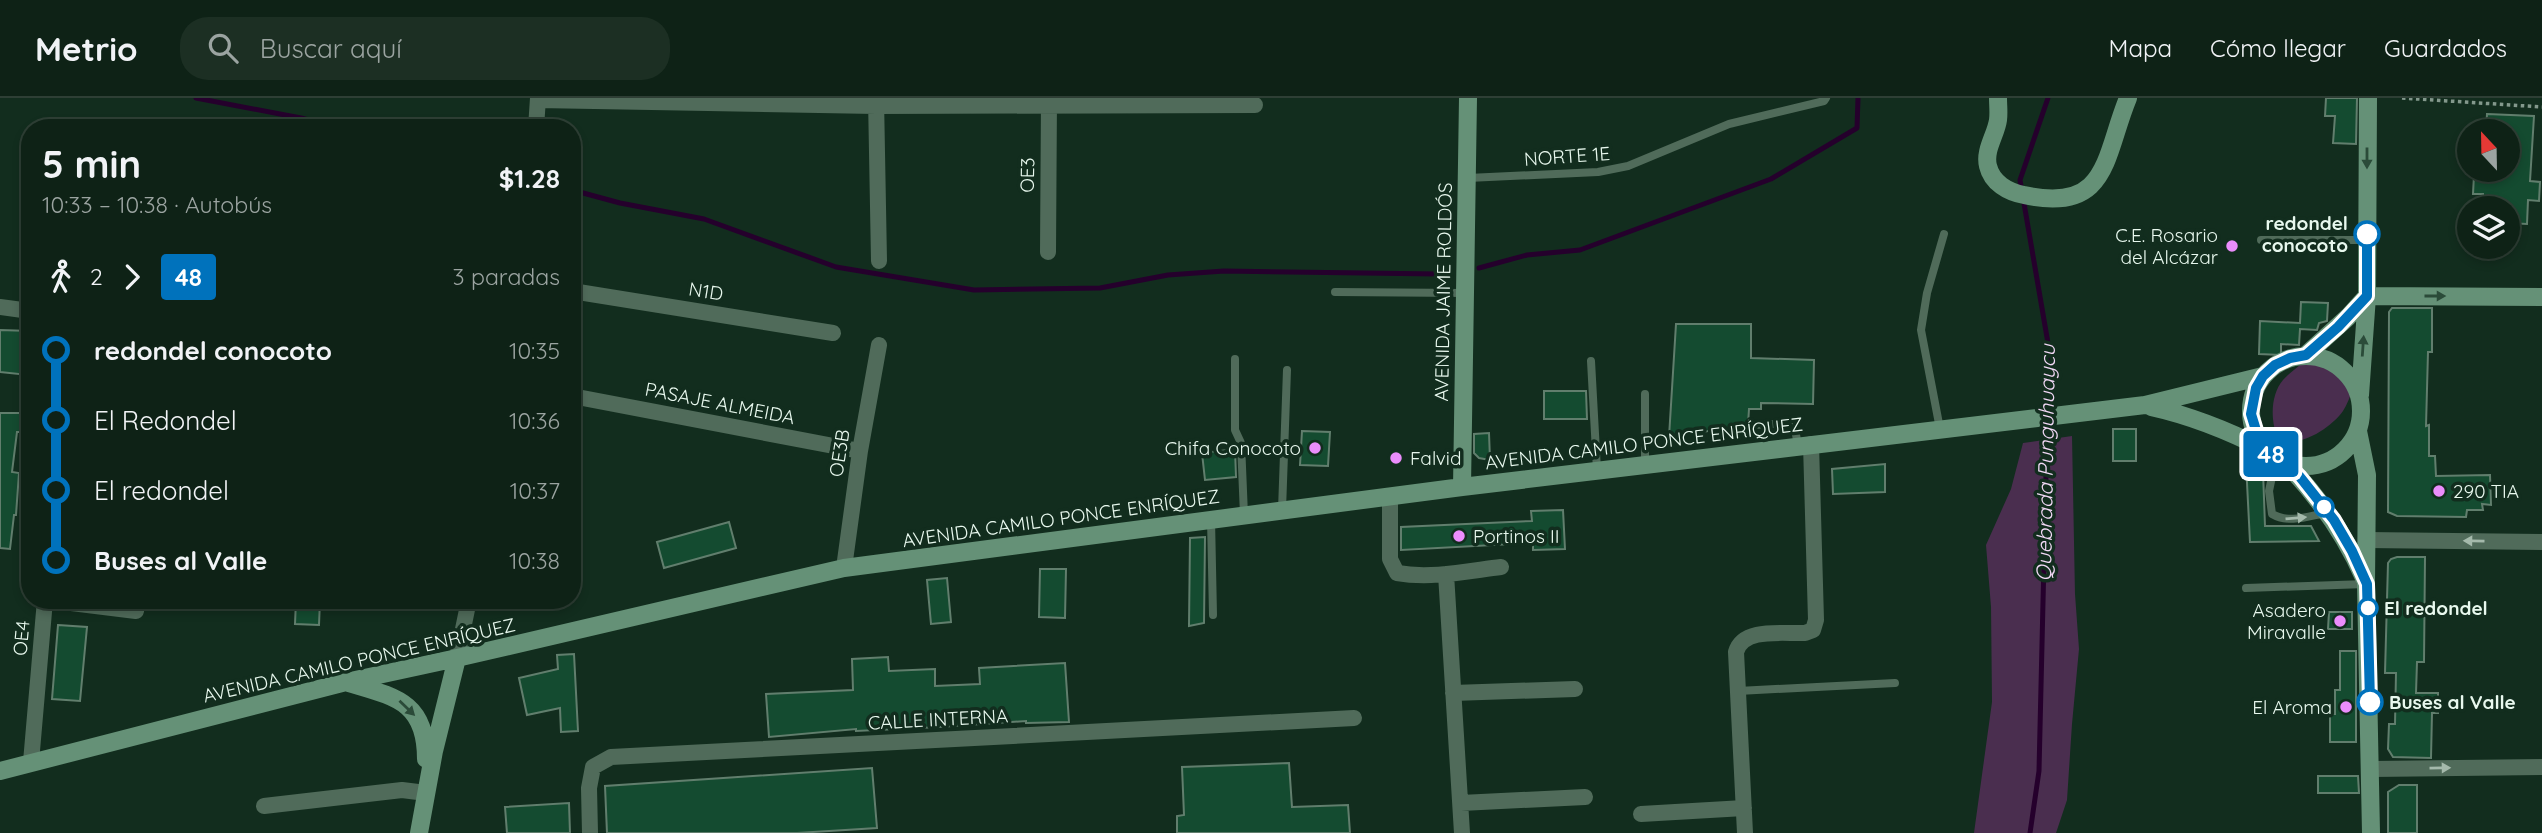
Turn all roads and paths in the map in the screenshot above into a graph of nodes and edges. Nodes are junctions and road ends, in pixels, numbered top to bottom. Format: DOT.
graph roads {
  1 [pos="1468,98"];
  2 [pos="1826,98"];
  3 [pos="1998,98"];
  4 [pos="2128,98"];
  5 [pos="2368,98"];
  6 [pos="2402,98"];
  7 [pos="2504,98"];
  8 [pos="538,99"];
  9 [pos="1049,101"];
  10 [pos="876,102"];
  11 [pos="1255,105"];
  12 [pos="2505,105"];
  13 [pos="2542,107"];
  14 [pos="537,119"];
  15 [pos="1466,178"];
  16 [pos="1944,233"];
  17 [pos="2261,240"];
  18 [pos="2367,240"];
  19 [pos="1048,252"];
  20 [pos="879,261"];
  21 [pos="581,291"];
  22 [pos="1335,292"];
  23 [pos="1464,293"];
  24 [pos="2367,296"];
  25 [pos="2542,297"];
  26 [pos="0,307"];
  27 [pos="21,310"];
  28 [pos="833,333"];
  29 [pos="878,345"];
  30 [pos="2306,355"];
  31 [pos="1235,359"];
  32 [pos="1591,361"];
  33 [pos="1287,370"];
  34 [pos="2263,376"];
  35 [pos="1644,394"];
  36 [pos="2360,397"];
  37 [pos="581,398"];
  38 [pos="2145,405"];
  39 [pos="1754,425"];
  40 [pos="1940,429"];
  41 [pos="2358,431"];
  42 [pos="1805,445"];
  43 [pos="860,452"];
  44 [pos="2277,457"];
  45 [pos="1645,464"];
  46 [pos="1597,470"];
  47 [pos="1462,486"];
  48 [pos="1390,496"];
  49 [pos="1282,510"];
  50 [pos="2328,512"];
  51 [pos="1244,515"];
  52 [pos="1211,519"];
  53 [pos="2366,540"];
  54 [pos="2542,542"];
  55 [pos="1501,567"];
  56 [pos="844,568"];
  57 [pos="1446,574"];
  58 [pos="2367,584"];
  59 [pos="2245,588"];
  60 [pos="45,609"];
  61 [pos="120,609"];
  62 [pos="467,609"];
  63 [pos="136,611"];
  64 [pos="1213,615"];
  65 [pos="457,658"];
  66 [pos="346,682"];
  67 [pos="1895,683"];
  68 [pos="1575,689"];
  69 [pos="1738,691"];
  70 [pos="1453,693"];
  71 [pos="1354,718"];
  72 [pos="31,762"];
  73 [pos="2542,767"];
  74 [pos="2372,769"];
  75 [pos="0,771"];
  76 [pos="426,793"];
  77 [pos="1585,797"];
  78 [pos="1461,803"];
  79 [pos="264,806"];
  80 [pos="1744,808"];
  81 [pos="1641,814"];
  82 [pos="419,833"];
  83 [pos="590,833"];
  84 [pos="1462,833"];
  85 [pos="1745,833"];
  86 [pos="2371,833"];
  1 -- 15 [label="main road, AVENIDA JAIME ROLDÓS"];
  2 -- 15 [label="lane, NORTE 1E"];
  3 -- 4 [label="main road"];
  5 -- 18 [label="main road, one-way"];
  6 -- 12 [label="path"];
  7 -- 12 [label="path"];
  8 -- 10 [label="street"];
  8 -- 14 [label="street"];
  9 -- 10 [label="street"];
  9 -- 11 [label="street"];
  9 -- 19 [label="street, OE3"];
  10 -- 20 [label="street"];
  12 -- 13 [label="path"];
  15 -- 23 [label="main road, AVENIDA JAIME ROLDÓS"];
  16 -- 40 [label="lane"];
  17 -- 18 [label="lane"];
  18 -- 24 [label="main road"];
  21 -- 28 [label="street, N1D"];
  22 -- 23 [label="lane"];
  23 -- 47 [label="main road, AVENIDA JAIME ROLDÓS"];
  24 -- 25 [label="main road, one-way"];
  24 -- 30 [label="main road"];
  36 -- 24 [label="main road, one-way"];
  26 -- 27 [label="street"];
  29 -- 43 [label="street, OE3B"];
  30 -- 34 [label="main road"];
  30 -- 36 [label="main road"];
  31 -- 51 [label="lane"];
  32 -- 46 [label="lane"];
  33 -- 49 [label="lane"];
  34 -- 38 [label="main road, AVENIDA CAMILO PONCE ENRÍQUEZ"];
  34 -- 44 [label="main road"];
  35 -- 45 [label="lane"];
  36 -- 41 [label="main road"];
  37 -- 43 [label="street, PASAJE ALMEIDA"];
  38 -- 40 [label="main road, AVENIDA CAMILO PONCE ENRÍQUEZ"];
  38 -- 44 [label="main road, AVENIDA CAMILO PONCE ENRÍQUEZ"];
  39 -- 42 [label="lane"];
  40 -- 42 [label="main road, AVENIDA CAMILO PONCE ENRÍQUEZ"];
  41 -- 44 [label="main road"];
  41 -- 53 [label="main road"];
  42 -- 45 [label="main road, AVENIDA CAMILO PONCE ENRÍQUEZ"];
  42 -- 69 [label="street"];
  43 -- 56 [label="street, OE3B"];
  44 -- 50 [label="main road"];
  44 -- 50 [label="lane, one-way"];
  45 -- 46 [label="main road, AVENIDA CAMILO PONCE ENRÍQUEZ"];
  46 -- 47 [label="main road, AVENIDA CAMILO PONCE ENRÍQUEZ"];
  47 -- 48 [label="main road, AVENIDA CAMILO PONCE ENRÍQUEZ"];
  48 -- 49 [label="main road, AVENIDA CAMILO PONCE ENRÍQUEZ"];
  48 -- 57 [label="street"];
  49 -- 51 [label="main road, AVENIDA CAMILO PONCE ENRÍQUEZ"];
  50 -- 58 [label="main road"];
  51 -- 52 [label="main road, AVENIDA CAMILO PONCE ENRÍQUEZ"];
  52 -- 56 [label="main road, AVENIDA CAMILO PONCE ENRÍQUEZ"];
  52 -- 64 [label="lane"];
  54 -- 53 [label="street, one-way"];
  53 -- 58 [label="main road"];
  55 -- 57 [label="street"];
  56 -- 65 [label="main road, AVENIDA CAMILO PONCE ENRÍQUEZ"];
  57 -- 70 [label="street"];
  58 -- 59 [label="lane"];
  58 -- 74 [label="main road"];
  60 -- 72 [label="street, OE4"];
  61 -- 63 [label="street"];
  62 -- 65 [label="street"];
  65 -- 66 [label="main road, AVENIDA CAMILO PONCE ENRÍQUEZ"];
  65 -- 76 [label="main road"];
  66 -- 72 [label="main road, AVENIDA CAMILO PONCE ENRÍQUEZ"];
  66 -- 76 [label="main road, one-way"];
  67 -- 69 [label="lane"];
  68 -- 70 [label="street"];
  69 -- 80 [label="street"];
  70 -- 78 [label="street"];
  71 -- 83 [label="street, CALLE INTERNA"];
  72 -- 75 [label="main road, AVENIDA CAMILO PONCE ENRÍQUEZ"];
  74 -- 73 [label="street, one-way"];
  74 -- 86 [label="main road"];
  76 -- 79 [label="street"];
  76 -- 82 [label="main road"];
  77 -- 78 [label="street"];
  78 -- 84 [label="street"];
  80 -- 81 [label="street"];
  80 -- 85 [label="street"];
}
